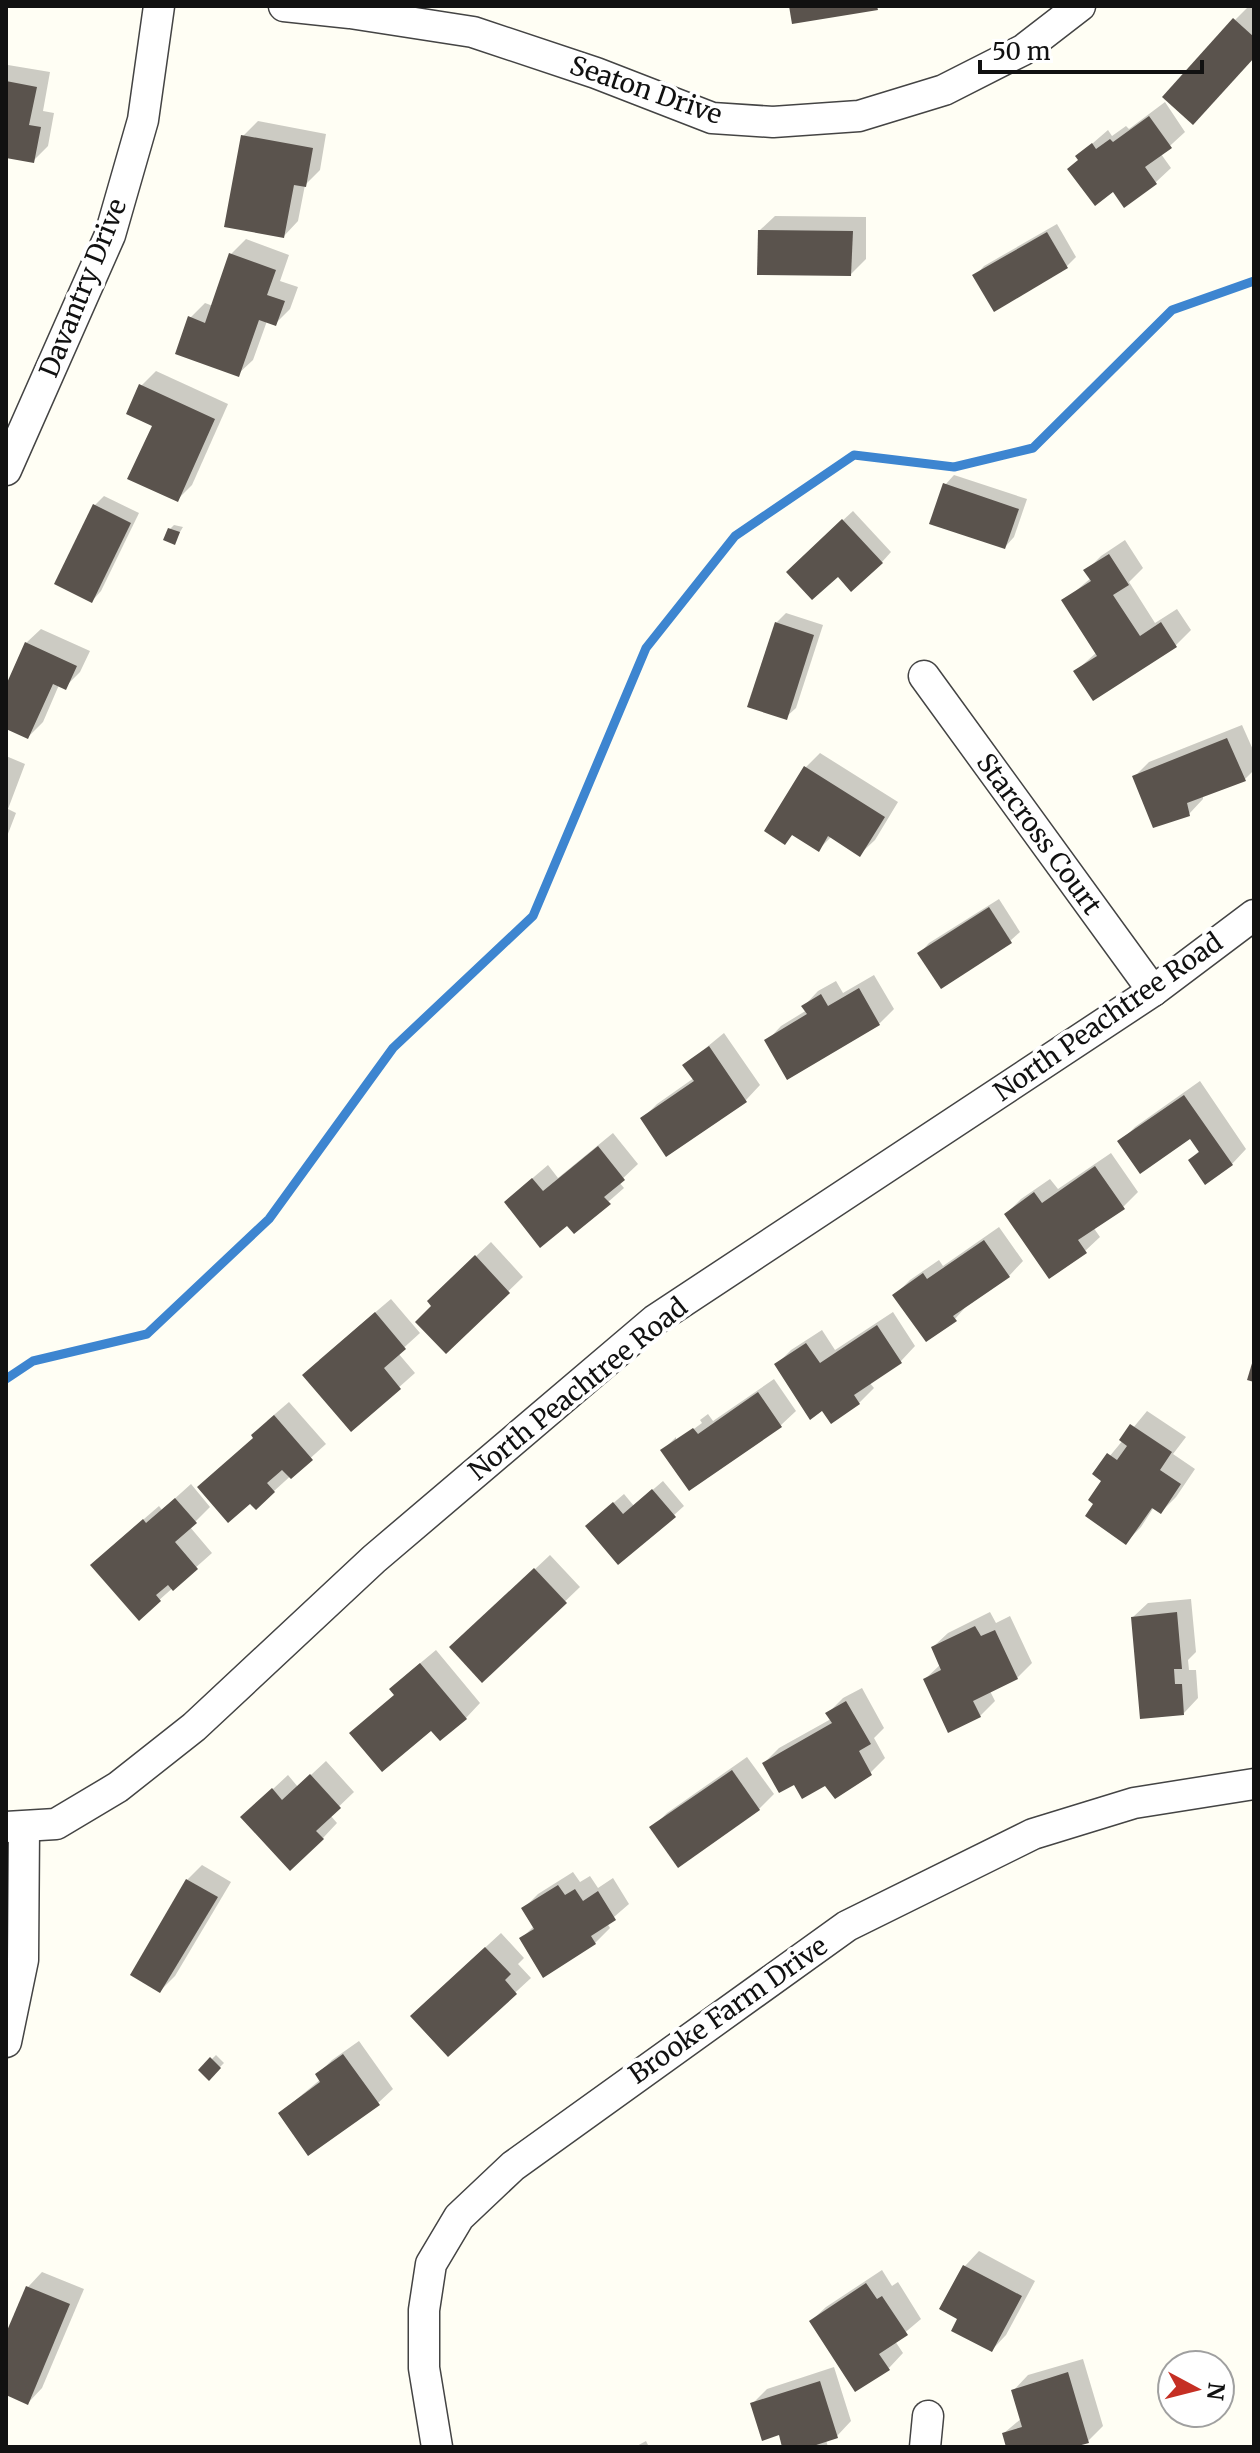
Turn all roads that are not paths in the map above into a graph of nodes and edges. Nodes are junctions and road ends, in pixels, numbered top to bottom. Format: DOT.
graph roads {
  1 [pos="159,6"];
  2 [pos="284,6"];
  3 [pos="1080,6"];
  4 [pos="475,19"];
  5 [pos="6,470"];
  6 [pos="924,676"];
  7 [pos="1254,915"];
  8 [pos="1153,991"];
  9 [pos="1254,1784"];
  10 [pos="15,1827"];
  11 [pos="6,2042"];
  12 [pos="928,2416"];
  13 [pos="437,2447"];
  14 [pos="925,2447"];
  1 -- 5 [label="street, Davantry Drive"];
  2 -- 4 [label="street, Seaton Drive"];
  3 -- 4 [label="street, Seaton Drive"];
  6 -- 8 [label="street, Starcross Court"];
  7 -- 8 [label="street, North Peachtree Road"];
  8 -- 10 [label="street, North Peachtree Road"];
  9 -- 13 [label="street, Brooke Farm Drive"];
  10 -- 11 [label="street"];
  12 -- 14 [label="street"];
}
